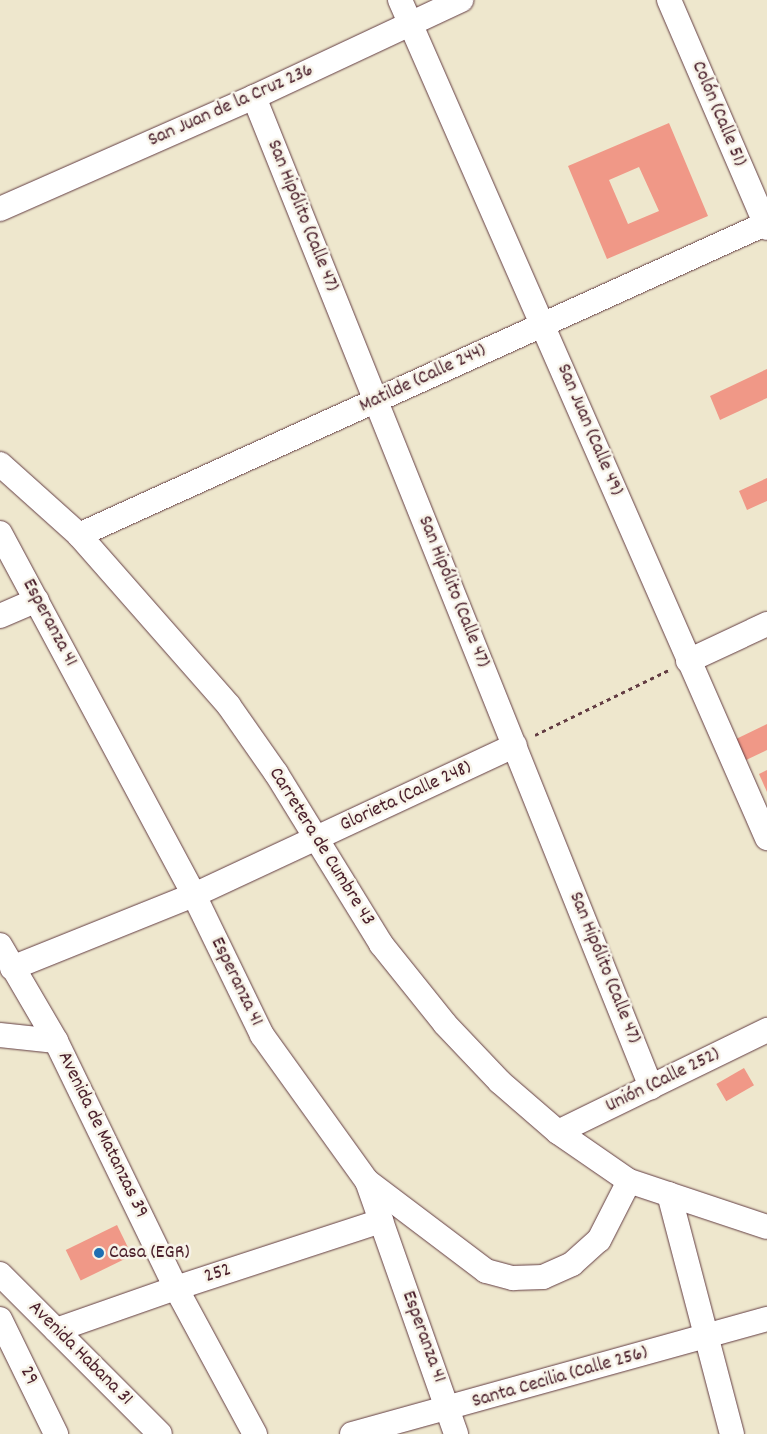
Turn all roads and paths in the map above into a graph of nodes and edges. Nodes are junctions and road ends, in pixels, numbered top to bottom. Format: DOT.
graph roads {
  1 [pos="400,0"];
  2 [pos="461,0"];
  3 [pos="668,0"];
  4 [pos="410,23"];
  5 [pos="254,97"];
  6 [pos="0,209"];
  7 [pos="766,225"];
  8 [pos="543,324"];
  9 [pos="376,400"];
  10 [pos="0,464"];
  11 [pos="0,533"];
  12 [pos="79,536"];
  13 [pos="37,600"];
  14 [pos="0,616"];
  15 [pos="767,624"];
  16 [pos="688,661"];
  17 [pos="515,745"];
  18 [pos="767,838"];
  19 [pos="317,840"];
  20 [pos="194,895"];
  21 [pos="0,945"];
  22 [pos="12,968"];
  23 [pos="767,1030"];
  24 [pos="0,1035"];
  25 [pos="56,1040"];
  26 [pos="651,1087"];
  27 [pos="558,1132"];
  28 [pos="630,1180"];
  29 [pos="367,1181"];
  30 [pos="669,1194"];
  31 [pos="381,1221"];
  32 [pos="767,1227"];
  33 [pos="0,1274"];
  34 [pos="176,1288"];
  35 [pos="0,1319"];
  36 [pos="767,1319"];
  37 [pos="56,1330"];
  38 [pos="706,1337"];
  39 [pos="449,1409"];
  40 [pos="56,1434"];
  41 [pos="160,1434"];
  42 [pos="255,1434"];
  43 [pos="352,1434"];
  44 [pos="456,1434"];
  45 [pos="732,1434"];
  1 -- 4 [label="street, San Juan (Calle 49)"];
  2 -- 4 [label="street, San Juan de la Cruz 236"];
  3 -- 7 [label="street, Colón (Calle 51)"];
  4 -- 5 [label="street, San Juan de la Cruz 236"];
  4 -- 8 [label="street, San Juan (Calle 49)"];
  5 -- 6 [label="street, San Juan de la Cruz 236"];
  5 -- 9 [label="street, San Hipólito (Calle 47)"];
  7 -- 8 [label="street, Matilde (Calle 244)"];
  8 -- 9 [label="street, Matilde (Calle 244)"];
  8 -- 16 [label="street, San Juan (Calle 49)"];
  9 -- 12 [label="street, Matilde (Calle 244)"];
  9 -- 17 [label="street, San Hipólito (Calle 47)"];
  10 -- 12 [label="street, Carretera de Cumbre 43"];
  11 -- 13 [label="street, Esperanza 41"];
  12 -- 19 [label="street, Carretera de Cumbre 43"];
  13 -- 14 [label="street"];
  13 -- 20 [label="street, Esperanza 41"];
  15 -- 16 [label="street"];
  16 -- 17 [label="path"];
  16 -- 18 [label="street, San Juan (Calle 49)"];
  17 -- 19 [label="street, Glorieta (Calle 248)"];
  17 -- 26 [label="street, San Hipólito (Calle 47)"];
  19 -- 20 [label="street, Glorieta (Calle 248)"];
  19 -- 27 [label="street, Carretera de Cumbre 43"];
  20 -- 22 [label="street, Glorieta (Calle 248)"];
  20 -- 29 [label="street, Esperanza 41"];
  21 -- 22 [label="street, Avenida de Matanzas 39"];
  22 -- 25 [label="street, Avenida de Matanzas 39"];
  23 -- 26 [label="street, Unión (Calle 252)"];
  24 -- 25 [label="street"];
  25 -- 34 [label="street, Avenida de Matanzas 39"];
  26 -- 27 [label="street, Unión (Calle 252)"];
  27 -- 28 [label="street, Carretera de Cumbre 43"];
  28 -- 29 [label="street"];
  28 -- 30 [label="street, Carretera de Cumbre 43"];
  29 -- 31 [label="street, Esperanza 41"];
  30 -- 32 [label="street, Carretera de Cumbre 43"];
  30 -- 38 [label="street"];
  31 -- 34 [label="street, 252"];
  31 -- 39 [label="street, Esperanza 41"];
  33 -- 37 [label="street, Avenida Habana 31"];
  34 -- 37 [label="street, 252"];
  34 -- 42 [label="street, Avenida de Matanzas 39"];
  35 -- 40 [label="street, 29"];
  36 -- 38 [label="street, Santa Cecilia (Calle 256)"];
  37 -- 41 [label="street, Avenida Habana 31"];
  38 -- 39 [label="street, Santa Cecilia (Calle 256)"];
  38 -- 45 [label="street"];
  39 -- 43 [label="street, Santa Cecilia (Calle 256)"];
  39 -- 44 [label="street, Esperanza 41"];
}
